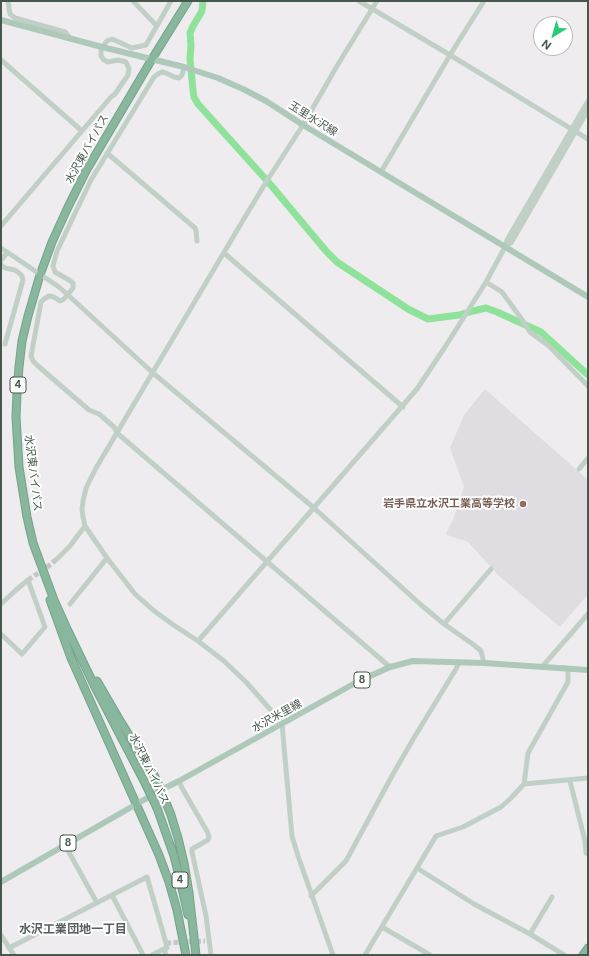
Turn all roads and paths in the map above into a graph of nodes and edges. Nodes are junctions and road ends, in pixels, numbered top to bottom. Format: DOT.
graph roads {
  1 [pos="8,1"];
  2 [pos="133,1"];
  3 [pos="171,1"];
  4 [pos="188,1"];
  5 [pos="359,1"];
  6 [pos="377,1"];
  7 [pos="484,1"];
  8 [pos="372,9"];
  9 [pos="1,20"];
  10 [pos="157,26"];
  11 [pos="70,39"];
  12 [pos="102,48"];
  13 [pos="450,55"];
  14 [pos="152,59"];
  15 [pos="1,60"];
  16 [pos="184,67"];
  17 [pos="588,101"];
  18 [pos="588,110"];
  19 [pos="303,125"];
  20 [pos="573,130"];
  21 [pos="82,131"];
  22 [pos="588,139"];
  23 [pos="108,153"];
  24 [pos="381,172"];
  25 [pos="1,226"];
  26 [pos="197,241"];
  27 [pos="505,247"];
  28 [pos="1,248"];
  29 [pos="7,253"];
  30 [pos="224,253"];
  31 [pos="1,260"];
  32 [pos="1,264"];
  33 [pos="40,275"];
  34 [pos="486,282"];
  35 [pos="68,295"];
  36 [pos="588,297"];
  37 [pos="5,344"];
  38 [pos="152,373"];
  39 [pos="588,386"];
  40 [pos="403,407"];
  41 [pos="117,433"];
  42 [pos="588,458"];
  43 [pos="579,469"];
  44 [pos="314,508"];
  45 [pos="85,526"];
  46 [pos="33,542"];
  47 [pos="106,558"];
  48 [pos="57,559"];
  49 [pos="268,562"];
  50 [pos="491,570"];
  51 [pos="1,604"];
  52 [pos="70,604"];
  53 [pos="588,614"];
  54 [pos="444,624"];
  55 [pos="68,630"];
  56 [pos="1,634"];
  57 [pos="198,641"];
  58 [pos="459,662"];
  59 [pos="484,663"];
  60 [pos="390,667"];
  61 [pos="542,667"];
  62 [pos="568,669"];
  63 [pos="588,670"];
  64 [pos="282,724"];
  65 [pos="588,778"];
  66 [pos="570,780"];
  67 [pos="179,781"];
  68 [pos="524,784"];
  69 [pos="161,790"];
  70 [pos="136,804"];
  71 [pos="65,845"];
  72 [pos="588,854"];
  73 [pos="417,868"];
  74 [pos="1,881"];
  75 [pos="112,895"];
  76 [pos="311,896"];
  77 [pos="552,897"];
  78 [pos="97,903"];
  79 [pos="382,927"];
  80 [pos="530,934"];
  81 [pos="1,935"];
  82 [pos="10,948"];
  83 [pos="588,948"];
  84 [pos="164,949"];
  85 [pos="14,955"];
  86 [pos="143,955"];
  87 [pos="152,955"];
  88 [pos="166,955"];
  89 [pos="186,955"];
  90 [pos="194,955"];
  91 [pos="211,955"];
  92 [pos="333,955"];
  93 [pos="365,955"];
  94 [pos="430,955"];
  95 [pos="564,955"];
  96 [pos="583,955"];
  1 -- 11 [label="street"];
  2 -- 10 [label="street"];
  3 -- 10 [label="street"];
  4 -- 14 [label="highway, 水沢東バイパス / 4"];
  5 -- 8 [label="street"];
  6 -- 8 [label="street"];
  7 -- 13 [label="street"];
  8 -- 13 [label="street"];
  8 -- 19 [label="street"];
  9 -- 11 [label="main road, 玉里水沢線"];
  10 -- 12 [label="street"];
  11 -- 12 [label="main road, 玉里水沢線"];
  12 -- 14 [label="main road, 玉里水沢線"];
  12 -- 21 [label="street"];
  13 -- 20 [label="street"];
  13 -- 24 [label="street"];
  14 -- 16 [label="main road, 玉里水沢線"];
  14 -- 33 [label="highway, 水沢東バイパス / 4"];
  15 -- 21 [label="street"];
  16 -- 19 [label="main road, 玉里水沢線"];
  16 -- 23 [label="street"];
  17 -- 20 [label="street"];
  18 -- 20 [label="street"];
  19 -- 24 [label="main road, 玉里水沢線"];
  19 -- 30 [label="street"];
  20 -- 22 [label="street"];
  20 -- 27 [label="street"];
  21 -- 25 [label="street"];
  23 -- 26 [label="street"];
  23 -- 35 [label="street"];
  24 -- 27 [label="main road, 玉里水沢線"];
  27 -- 34 [label="street"];
  27 -- 36 [label="main road, 玉里水沢線"];
  28 -- 29 [label="street"];
  29 -- 31 [label="street"];
  29 -- 33 [label="street"];
  30 -- 38 [label="street"];
  30 -- 40 [label="street"];
  32 -- 37 [label="street"];
  33 -- 35 [label="street"];
  33 -- 46 [label="highway, 水沢東バイパス / 4"];
  34 -- 39 [label="street"];
  34 -- 40 [label="street"];
  35 -- 38 [label="street"];
  35 -- 41 [label="street"];
  38 -- 41 [label="street"];
  38 -- 44 [label="street"];
  40 -- 44 [label="street"];
  41 -- 45 [label="street"];
  41 -- 49 [label="street"];
  42 -- 43 [label="street"];
  44 -- 49 [label="street"];
  44 -- 54 [label="street"];
  45 -- 47 [label="street"];
  45 -- 48 [label="street"];
  46 -- 55 [label="highway, 水沢東バイパス / 4"];
  46 -- 70 [label="highway"];
  47 -- 52 [label="street"];
  47 -- 57 [label="street"];
  49 -- 57 [label="street"];
  49 -- 60 [label="street"];
  50 -- 54 [label="street"];
  51 -- 56 [label="street"];
  53 -- 61 [label="street"];
  54 -- 59 [label="street"];
  55 -- 69 [label="highway"];
  55 -- 90 [label="highway, 水沢東バイパス / 4, bridge"];
  57 -- 64 [label="street"];
  58 -- 59 [label="main road, 水沢米里線 / 8"];
  58 -- 60 [label="main road, 水沢米里線 / 8"];
  58 -- 76 [label="street"];
  59 -- 61 [label="main road, 水沢米里線 / 8"];
  60 -- 64 [label="main road, 水沢米里線 / 8"];
  61 -- 62 [label="main road, 水沢米里線 / 8"];
  62 -- 63 [label="main road, 水沢米里線 / 8"];
  62 -- 68 [label="street"];
  64 -- 67 [label="main road, 水沢米里線 / 8"];
  64 -- 76 [label="street"];
  65 -- 66 [label="street"];
  66 -- 68 [label="street"];
  66 -- 72 [label="street"];
  67 -- 69 [label="main road, 水沢米里線 / 8"];
  67 -- 91 [label="street"];
  68 -- 73 [label="street"];
  69 -- 70 [label="main road, 水沢米里線 / 8"];
  69 -- 90 [label="highway"];
  70 -- 71 [label="main road, 水沢米里線 / 8"];
  70 -- 89 [label="highway"];
  71 -- 74 [label="main road, 水沢米里線 / 8"];
  71 -- 78 [label="street"];
  73 -- 79 [label="street"];
  73 -- 80 [label="street"];
  75 -- 78 [label="street"];
  75 -- 84 [label="street"];
  75 -- 86 [label="street"];
  76 -- 92 [label="street"];
  77 -- 80 [label="street"];
  78 -- 82 [label="street"];
  79 -- 93 [label="street"];
  79 -- 94 [label="street"];
  80 -- 95 [label="street"];
  81 -- 82 [label="street"];
  82 -- 85 [label="street"];
  83 -- 96 [label="highway"];
  84 -- 87 [label="street"];
  84 -- 88 [label="street"];
}
